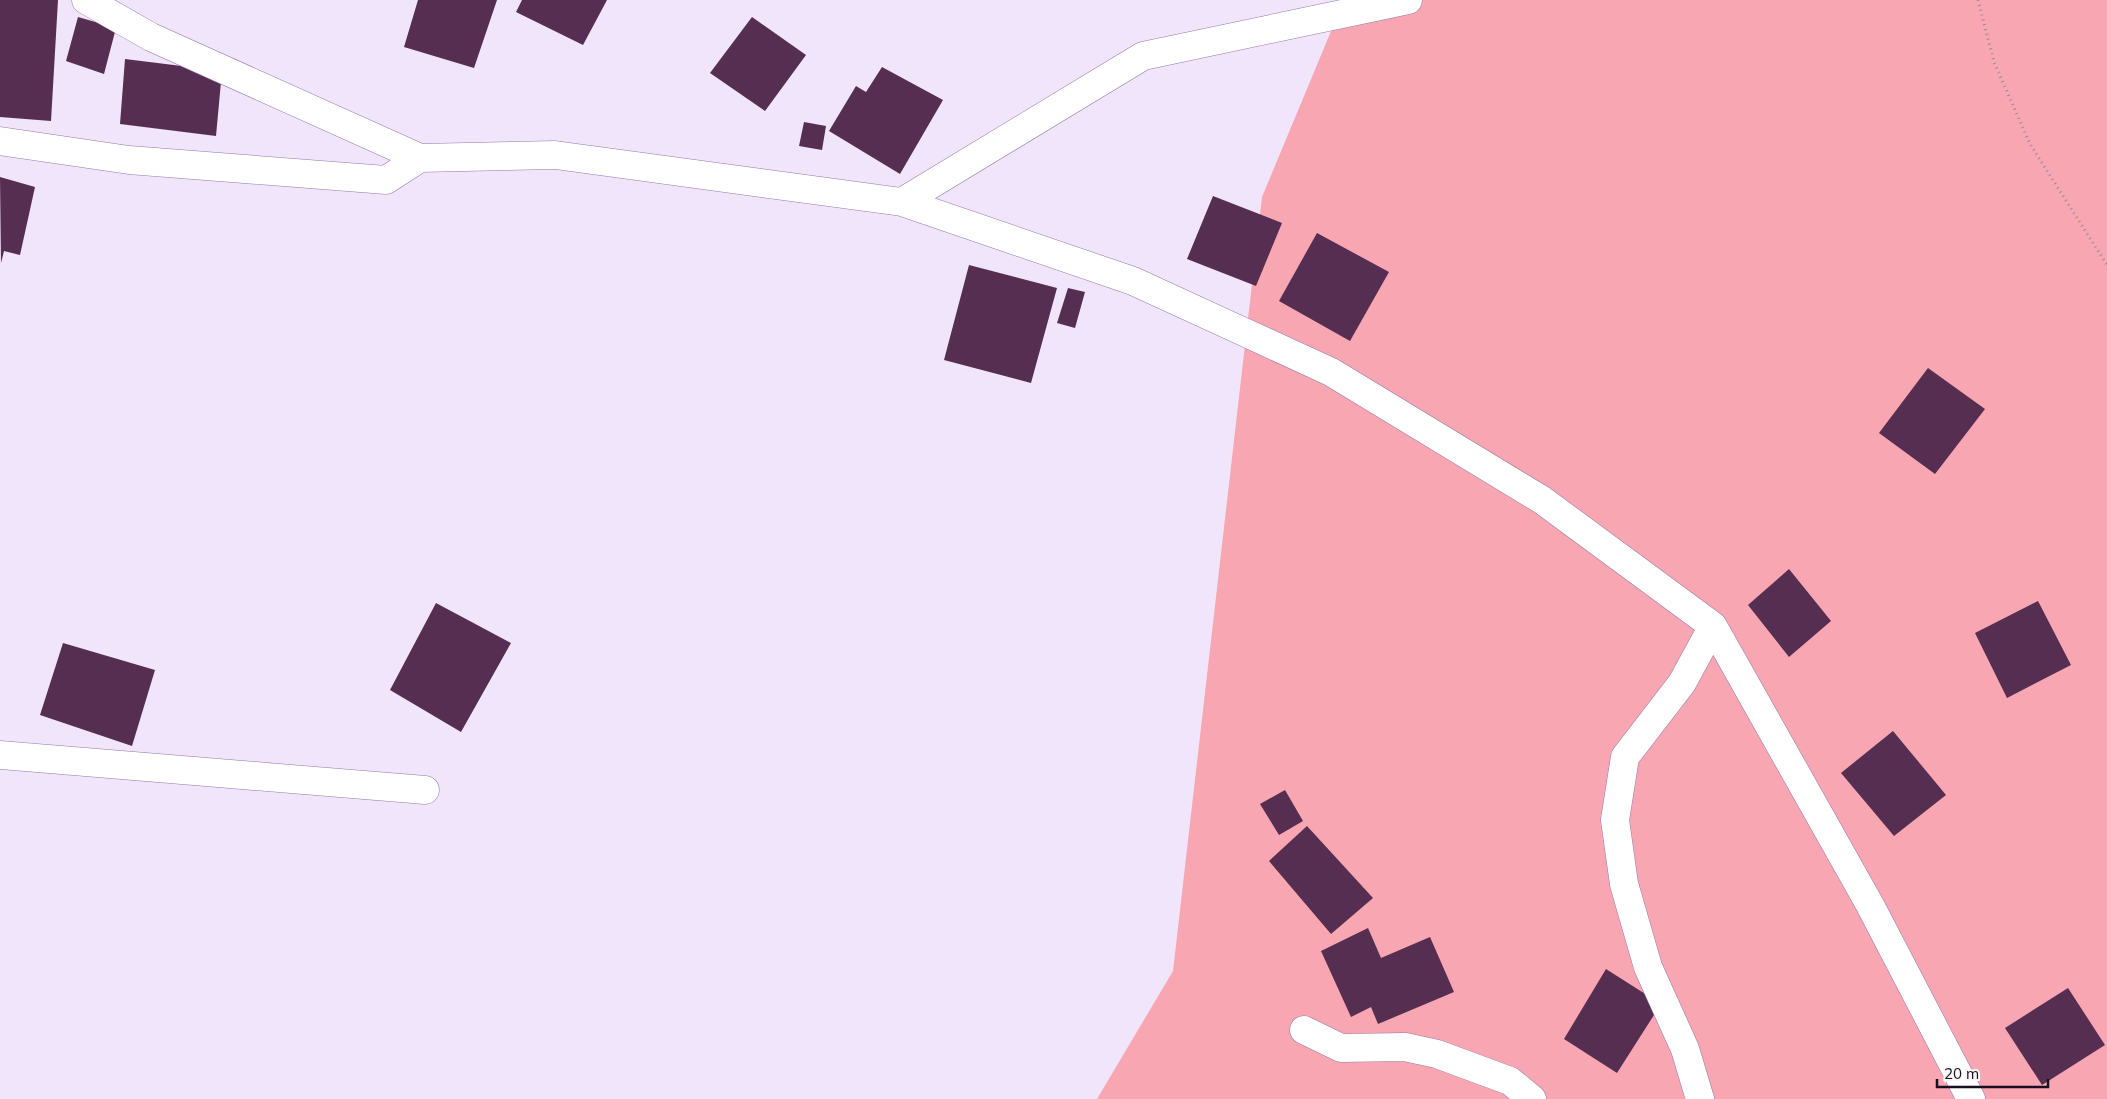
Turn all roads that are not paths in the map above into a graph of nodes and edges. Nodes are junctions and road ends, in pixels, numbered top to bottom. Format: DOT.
graph roads {
  1 [pos="86,0"];
  2 [pos="1408,0"];
  3 [pos="0,141"];
  4 [pos="420,158"];
  5 [pos="902,202"];
  6 [pos="1714,626"];
  7 [pos="0,755"];
  8 [pos="424,790"];
  9 [pos="1304,1030"];
  10 [pos="1532,1099"];
  11 [pos="1700,1099"];
  12 [pos="1971,1099"];
  1 -- 4 [label="street"];
  2 -- 5 [label="street"];
  3 -- 4 [label="street"];
  4 -- 5 [label="street"];
  5 -- 6 [label="street"];
  6 -- 11 [label="street"];
  6 -- 12 [label="street"];
  7 -- 8 [label="street"];
  9 -- 10 [label="street"];
}
